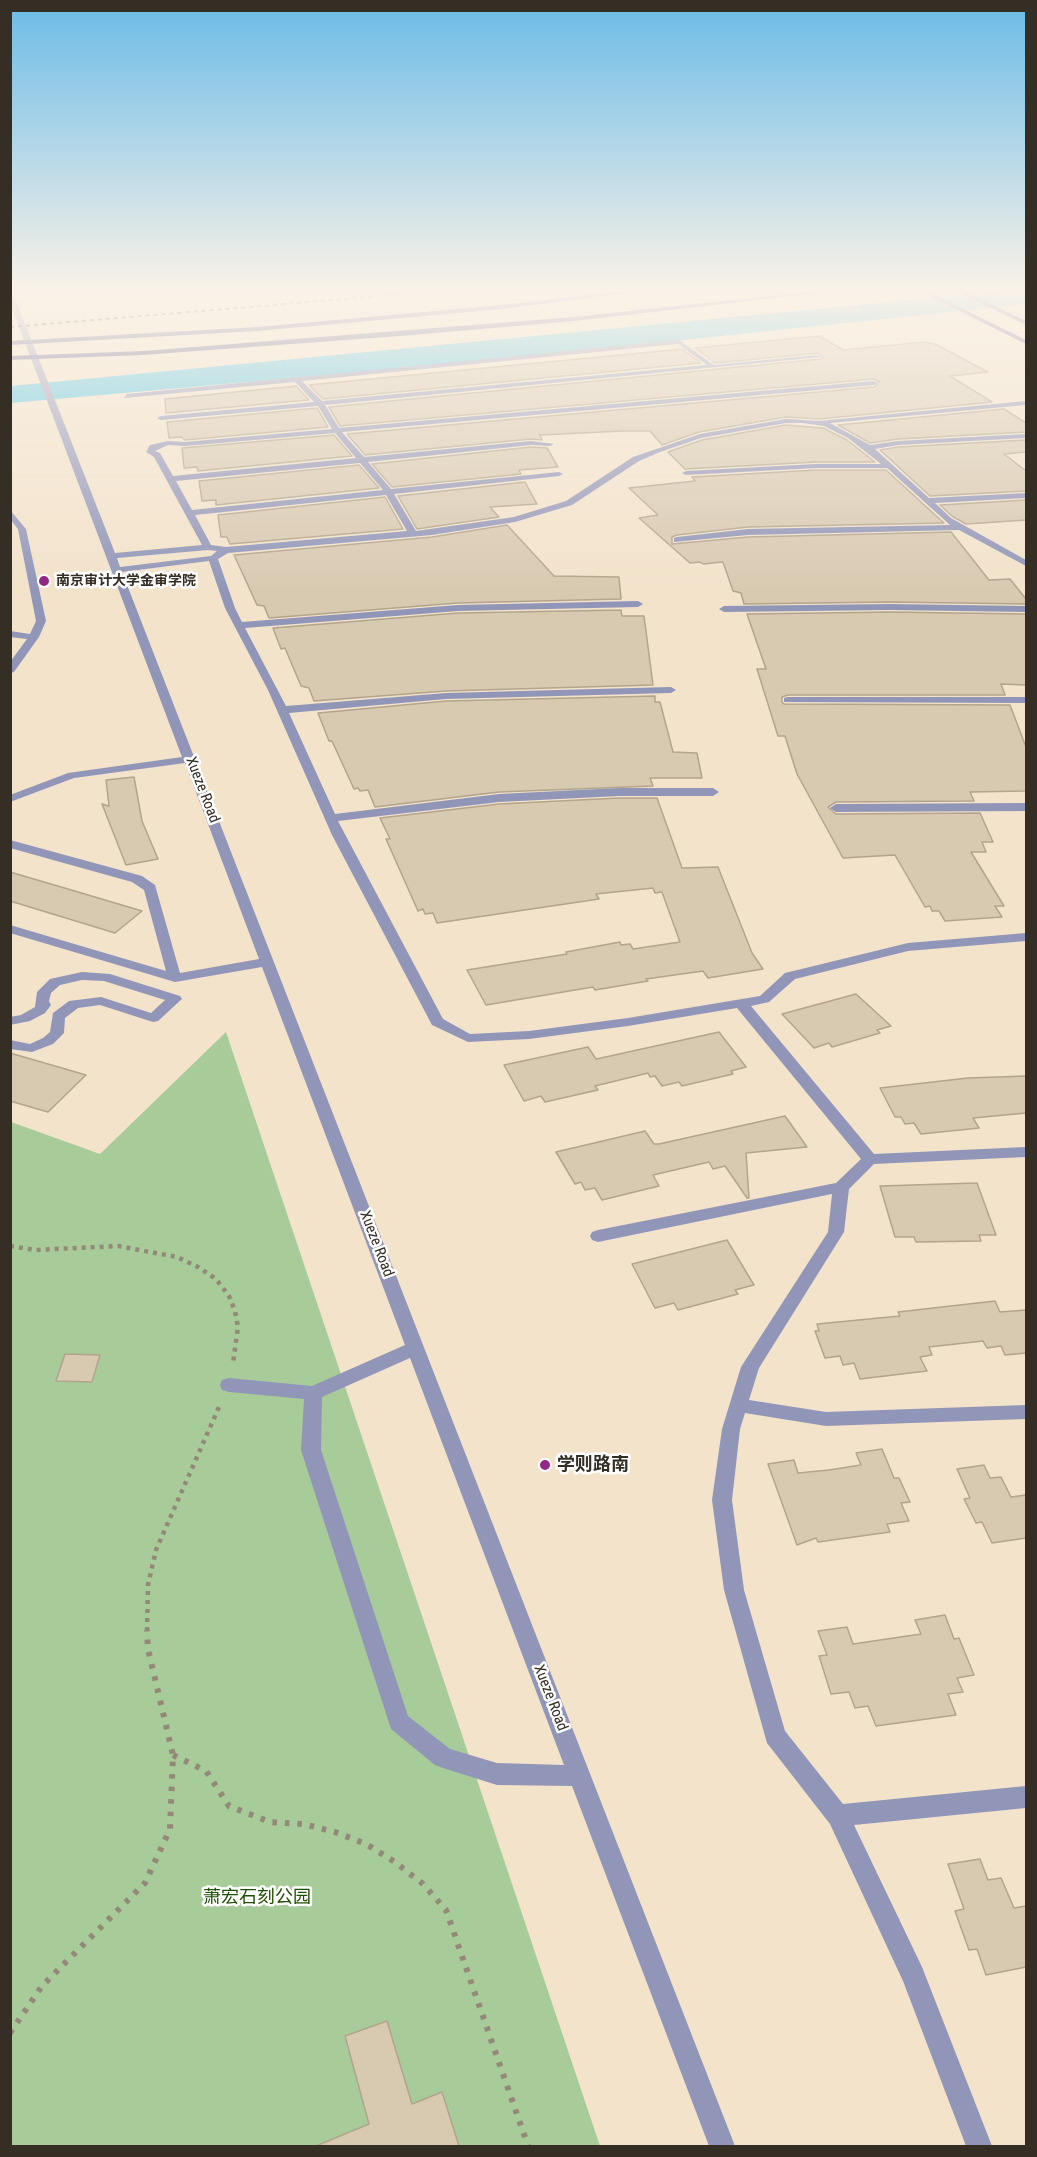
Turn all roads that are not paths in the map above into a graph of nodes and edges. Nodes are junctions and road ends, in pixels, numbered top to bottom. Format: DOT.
graph roads {
  1 [pos="49,390"];
  2 [pos="190,390"];
  3 [pos="306,390"];
  4 [pos="452,390"];
  5 [pos="809,390"];
  6 [pos="127,396"];
  7 [pos="1026,403"];
  8 [pos="320,404"];
  9 [pos="161,418"];
  10 [pos="812,422"];
  11 [pos="337,431"];
  12 [pos="1026,436"];
  13 [pos="550,444"];
  14 [pos="869,448"];
  15 [pos="363,460"];
  16 [pos="888,466"];
  17 [pos="686,473"];
  18 [pos="559,474"];
  19 [pos="170,479"];
  20 [pos="389,492"];
  21 [pos="1026,495"];
  22 [pos="927,501"];
  23 [pos="10,512"];
  24 [pos="189,513"];
  25 [pos="962,527"];
  26 [pos="413,534"];
  27 [pos="677,540"];
  28 [pos="210,553"];
  29 [pos="115,563"];
  30 [pos="1026,563"];
  31 [pos="638,604"];
  32 [pos="724,609"];
  33 [pos="1026,609"];
  34 [pos="239,625"];
  35 [pos="10,634"];
  36 [pos="34,636"];
  37 [pos="10,670"];
  38 [pos="671,690"];
  39 [pos="788,700"];
  40 [pos="1026,700"];
  41 [pos="282,711"];
  42 [pos="190,759"];
  43 [pos="713,792"];
  44 [pos="10,799"];
  45 [pos="1026,807"];
  46 [pos="836,808"];
  47 [pos="331,818"];
  48 [pos="10,844"];
  49 [pos="10,929"];
  50 [pos="1026,937"];
  51 [pos="268,962"];
  52 [pos="175,978"];
  53 [pos="741,1003"];
  54 [pos="10,1020"];
  55 [pos="10,1044"];
  56 [pos="1026,1152"];
  57 [pos="870,1160"];
  58 [pos="842,1187"];
  59 [pos="598,1236"];
  60 [pos="416,1348"];
  61 [pos="229,1385"];
  62 [pos="313,1393"];
  63 [pos="738,1405"];
  64 [pos="1026,1412"];
  65 [pos="580,1776"];
  66 [pos="1026,1797"];
  67 [pos="838,1816"];
  68 [pos="723,2146"];
  69 [pos="980,2146"];
  1 -- 29 [label="street, Xueze Road"];
  2 -- 6 [label="street"];
  3 -- 8 [label="street"];
  4 -- 8 [label="street"];
  5 -- 11 [label="street"];
  7 -- 10 [label="street"];
  8 -- 9 [label="street"];
  8 -- 11 [label="street"];
  10 -- 14 [label="street"];
  10 -- 26 [label="street"];
  11 -- 15 [label="street"];
  11 -- 19 [label="street"];
  12 -- 14 [label="street"];
  13 -- 15 [label="street"];
  14 -- 16 [label="street"];
  15 -- 19 [label="street"];
  15 -- 20 [label="street"];
  16 -- 17 [label="street"];
  16 -- 22 [label="street"];
  18 -- 20 [label="street"];
  19 -- 24 [label="street"];
  20 -- 24 [label="street"];
  20 -- 26 [label="street"];
  21 -- 22 [label="street"];
  22 -- 25 [label="street"];
  23 -- 36 [label="street"];
  24 -- 28 [label="street"];
  25 -- 27 [label="street"];
  25 -- 30 [label="street"];
  26 -- 28 [label="street"];
  28 -- 29 [label="street"];
  28 -- 29 [label="street"];
  28 -- 34 [label="street"];
  29 -- 42 [label="street, Xueze Road"];
  31 -- 34 [label="street"];
  32 -- 33 [label="street"];
  34 -- 41 [label="street"];
  35 -- 36 [label="street"];
  36 -- 37 [label="street"];
  38 -- 41 [label="street"];
  39 -- 40 [label="street"];
  41 -- 47 [label="street"];
  42 -- 44 [label="street"];
  42 -- 51 [label="street, Xueze Road"];
  43 -- 47 [label="street"];
  45 -- 46 [label="street"];
  47 -- 53 [label="street"];
  48 -- 52 [label="street"];
  49 -- 52 [label="street"];
  50 -- 53 [label="street"];
  51 -- 52 [label="street"];
  51 -- 60 [label="street, Xueze Road"];
  53 -- 57 [label="street"];
  54 -- 55 [label="street"];
  56 -- 57 [label="street"];
  57 -- 58 [label="street"];
  58 -- 59 [label="street"];
  58 -- 63 [label="street"];
  60 -- 62 [label="street"];
  60 -- 65 [label="street, Xueze Road"];
  61 -- 62 [label="street"];
  62 -- 65 [label="street"];
  63 -- 64 [label="street"];
  63 -- 67 [label="street"];
  65 -- 68 [label="street, Xueze Road"];
  66 -- 67 [label="street"];
  67 -- 69 [label="street"];
}
